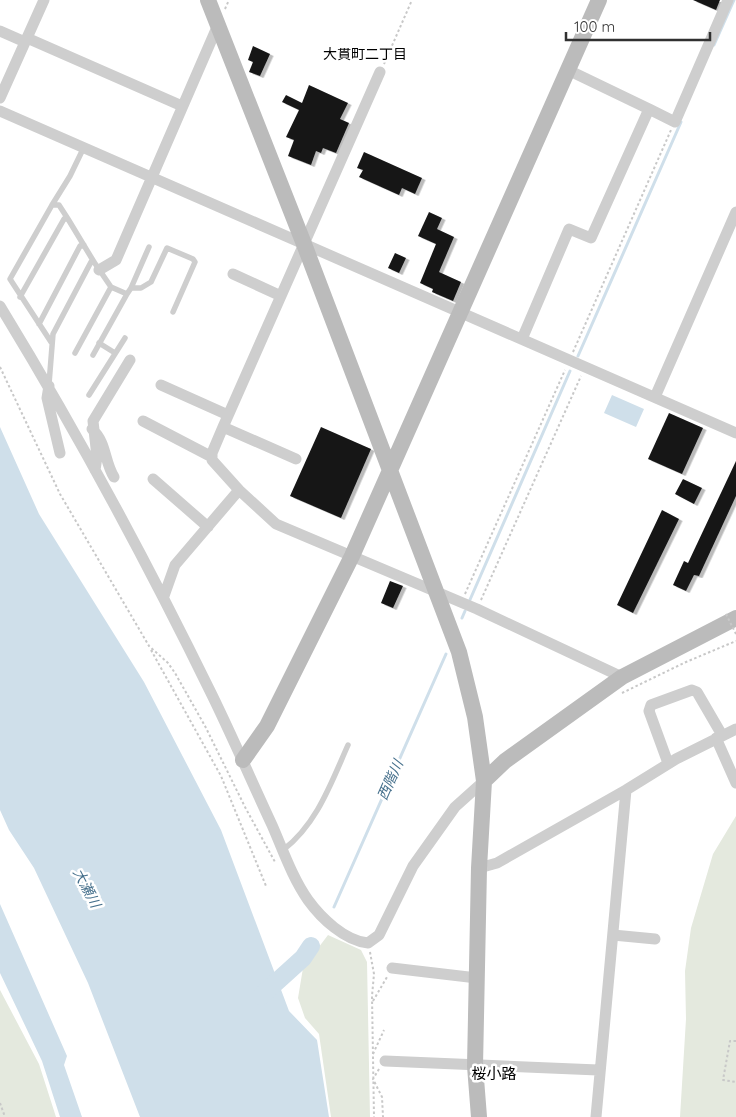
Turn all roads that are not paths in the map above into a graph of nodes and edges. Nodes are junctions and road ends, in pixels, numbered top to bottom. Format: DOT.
graph roads {
  1 [pos="44,0"];
  2 [pos="208,0"];
  3 [pos="599,0"];
  4 [pos="728,0"];
  5 [pos="218,26"];
  6 [pos="0,31"];
  7 [pos="26,40"];
  8 [pos="568,70"];
  9 [pos="380,72"];
  10 [pos="0,98"];
  11 [pos="182,106"];
  12 [pos="649,109"];
  13 [pos="0,111"];
  14 [pos="84,147"];
  15 [pos="151,177"];
  16 [pos="52,205"];
  17 [pos="736,212"];
  18 [pos="68,218"];
  19 [pos="304,244"];
  20 [pos="84,245"];
  21 [pos="149,247"];
  22 [pos="97,266"];
  23 [pos="233,274"];
  24 [pos="111,287"];
  25 [pos="130,288"];
  26 [pos="127,294"];
  27 [pos="281,296"];
  28 [pos="20,297"];
  29 [pos="0,306"];
  30 [pos="173,312"];
  31 [pos="461,313"];
  32 [pos="38,324"];
  33 [pos="125,338"];
  34 [pos="522,339"];
  35 [pos="50,342"];
  36 [pos="100,343"];
  37 [pos="75,353"];
  38 [pos="115,353"];
  39 [pos="93,355"];
  40 [pos="130,360"];
  41 [pos="161,385"];
  42 [pos="49,386"];
  43 [pos="88,395"];
  44 [pos="655,397"];
  45 [pos="228,415"];
  46 [pos="143,421"];
  47 [pos="223,427"];
  48 [pos="92,429"];
  49 [pos="736,433"];
  50 [pos="60,453"];
  51 [pos="212,457"];
  52 [pos="296,460"];
  53 [pos="96,470"];
  54 [pos="390,471"];
  55 [pos="114,477"];
  56 [pos="153,479"];
  57 [pos="239,490"];
  58 [pos="208,527"];
  59 [pos="352,556"];
  60 [pos="438,594"];
  61 [pos="164,596"];
  62 [pos="731,616"];
  63 [pos="622,677"];
  64 [pos="736,729"];
  65 [pos="719,736"];
  66 [pos="348,745"];
  67 [pos="243,760"];
  68 [pos="668,763"];
  69 [pos="484,781"];
  70 [pos="736,783"];
  71 [pos="626,790"];
  72 [pos="283,850"];
  73 [pos="479,868"];
  74 [pos="613,935"];
  75 [pos="655,939"];
  76 [pos="392,968"];
  77 [pos="477,978"];
  78 [pos="385,1061"];
  79 [pos="475,1066"];
  80 [pos="598,1070"];
  81 [pos="479,1117"];
  82 [pos="596,1117"];
  1 -- 7 [label="street"];
  2 -- 5 [label="street"];
  3 -- 8 [label="street"];
  4 -- 12 [label="street"];
  5 -- 11 [label="street"];
  5 -- 19 [label="street"];
  6 -- 7 [label="street"];
  7 -- 10 [label="street"];
  7 -- 11 [label="street"];
  8 -- 12 [label="street"];
  8 -- 31 [label="street"];
  9 -- 19 [label="street"];
  11 -- 15 [label="street"];
  12 -- 34 [label="street"];
  13 -- 14 [label="street"];
  14 -- 15 [label="street"];
  14 -- 16 [label="lane"];
  15 -- 19 [label="street"];
  15 -- 22 [label="street"];
  16 -- 18 [label="lane"];
  16 -- 28 [label="lane"];
  17 -- 44 [label="street"];
  18 -- 20 [label="lane"];
  18 -- 28 [label="lane"];
  19 -- 27 [label="street"];
  19 -- 31 [label="street"];
  19 -- 54 [label="street"];
  20 -- 22 [label="lane"];
  20 -- 32 [label="lane"];
  21 -- 25 [label="lane"];
  22 -- 24 [label="lane"];
  22 -- 35 [label="lane"];
  23 -- 27 [label="street"];
  24 -- 26 [label="lane"];
  24 -- 37 [label="lane"];
  25 -- 26 [label="lane"];
  25 -- 30 [label="lane"];
  26 -- 36 [label="lane"];
  27 -- 45 [label="street"];
  28 -- 32 [label="lane"];
  29 -- 42 [label="street"];
  31 -- 34 [label="street"];
  31 -- 54 [label="street"];
  32 -- 35 [label="lane"];
  33 -- 38 [label="lane"];
  34 -- 44 [label="street"];
  35 -- 42 [label="lane"];
  36 -- 38 [label="lane"];
  36 -- 39 [label="lane"];
  38 -- 43 [label="lane"];
  40 -- 48 [label="street"];
  41 -- 45 [label="street"];
  42 -- 50 [label="street"];
  42 -- 53 [label="street"];
  44 -- 49 [label="street"];
  45 -- 47 [label="street"];
  46 -- 51 [label="street"];
  47 -- 51 [label="street"];
  47 -- 52 [label="street"];
  48 -- 53 [label="street"];
  48 -- 55 [label="street"];
  51 -- 57 [label="street"];
  53 -- 61 [label="street"];
  54 -- 59 [label="street"];
  54 -- 60 [label="street"];
  56 -- 58 [label="street"];
  57 -- 58 [label="street"];
  57 -- 59 [label="street"];
  58 -- 61 [label="street"];
  59 -- 60 [label="street"];
  59 -- 67 [label="street"];
  60 -- 63 [label="street"];
  60 -- 69 [label="street"];
  61 -- 67 [label="street"];
  62 -- 63 [label="street"];
  63 -- 69 [label="street"];
  64 -- 65 [label="street"];
  65 -- 68 [label="street"];
  65 -- 68 [label="street"];
  65 -- 70 [label="street"];
  66 -- 72 [label="lane"];
  67 -- 72 [label="street"];
  68 -- 71 [label="street"];
  69 -- 72 [label="street"];
  69 -- 73 [label="street"];
  71 -- 73 [label="street"];
  71 -- 74 [label="street"];
  73 -- 77 [label="street"];
  74 -- 75 [label="street"];
  74 -- 80 [label="street"];
  76 -- 77 [label="street"];
  77 -- 79 [label="street"];
  78 -- 79 [label="street"];
  79 -- 80 [label="street"];
  79 -- 81 [label="street"];
  80 -- 82 [label="street"];
}
